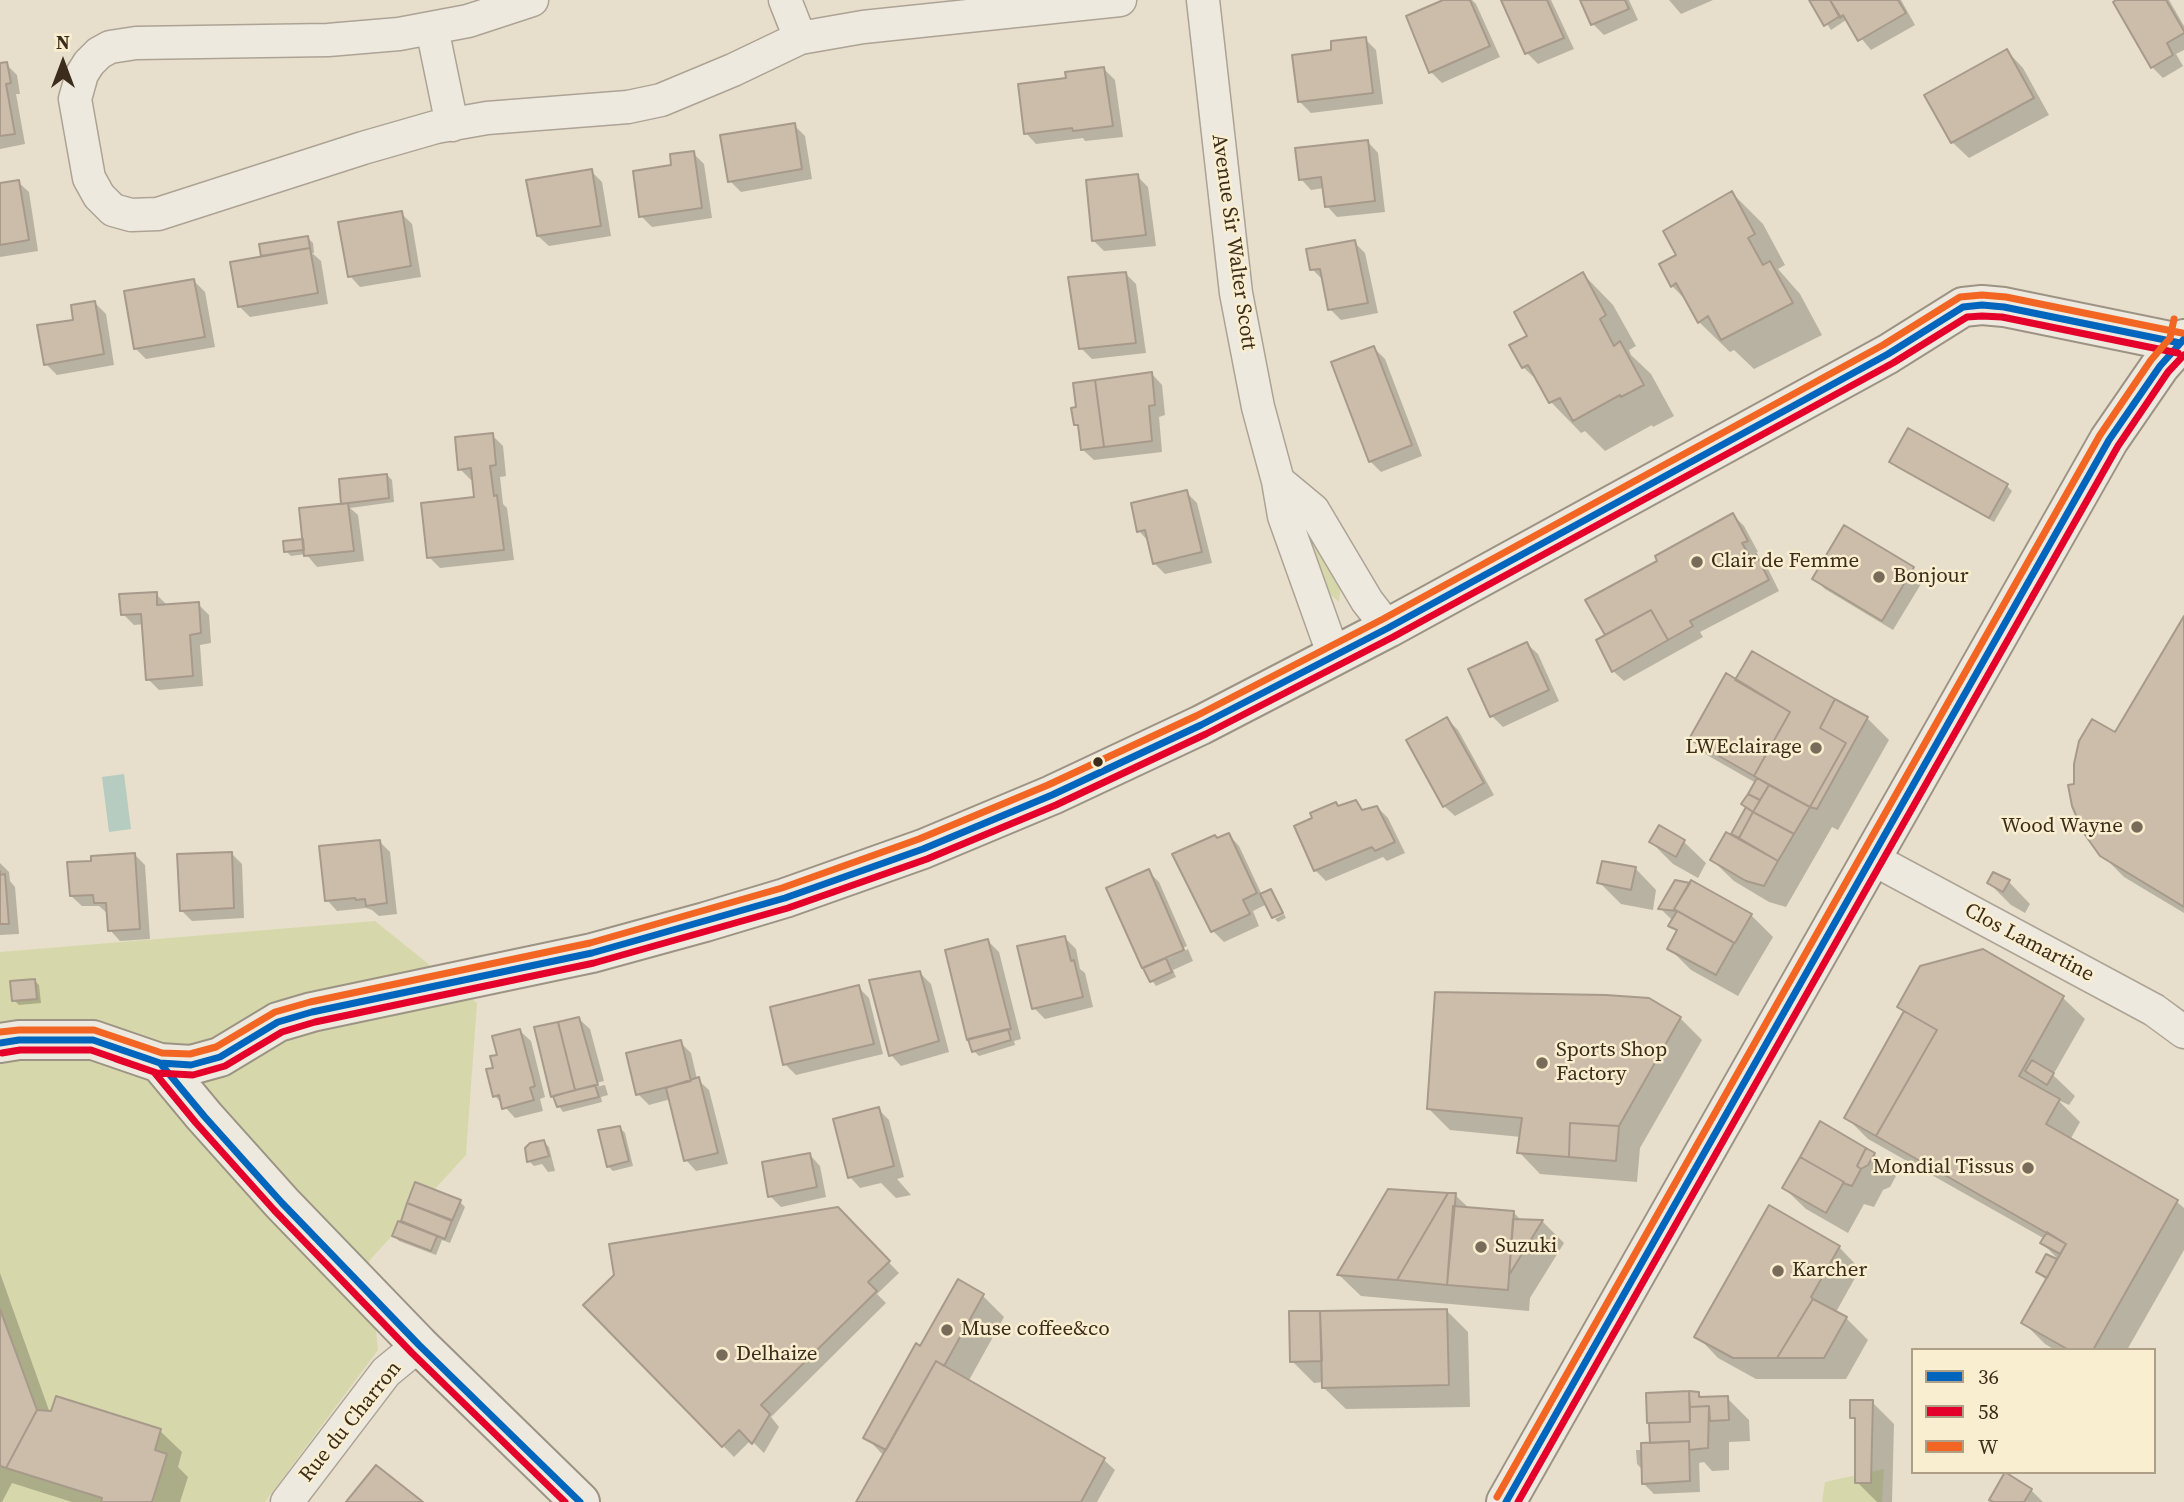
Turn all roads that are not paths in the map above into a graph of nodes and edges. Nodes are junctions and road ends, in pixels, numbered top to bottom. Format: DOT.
graph roads {
  1 [pos="532,0"];
  2 [pos="785,0"];
  3 [pos="1120,0"];
  4 [pos="1203,0"];
  5 [pos="432,28"];
  6 [pos="800,38"];
  7 [pos="452,125"];
  8 [pos="2183,334"];
  9 [pos="1278,481"];
  10 [pos="1388,628"];
  11 [pos="1334,656"];
  12 [pos="1871,858"];
  13 [pos="2184,1032"];
  14 [pos="0,1042"];
  15 [pos="160,1063"];
  16 [pos="419,1345"];
  17 [pos="287,1502"];
  18 [pos="580,1502"];
  19 [pos="1506,1502"];
  1 -- 5 [label="street"];
  2 -- 6 [label="street"];
  3 -- 6 [label="street"];
  4 -- 9 [label="street, Avenue Sir Walter Scott"];
  5 -- 7 [label="street"];
  5 -- 7 [label="street"];
  6 -- 7 [label="street"];
  8 -- 10 [label="street"];
  8 -- 12 [label="street"];
  9 -- 10 [label="street"];
  9 -- 11 [label="street, Avenue Sir Walter Scott"];
  10 -- 11 [label="street"];
  11 -- 15 [label="street"];
  12 -- 13 [label="street, Clos Lamartine"];
  12 -- 19 [label="street"];
  14 -- 15 [label="street"];
  15 -- 16 [label="street"];
  16 -- 17 [label="street, Rue du Charron"];
  16 -- 18 [label="street"];
}
